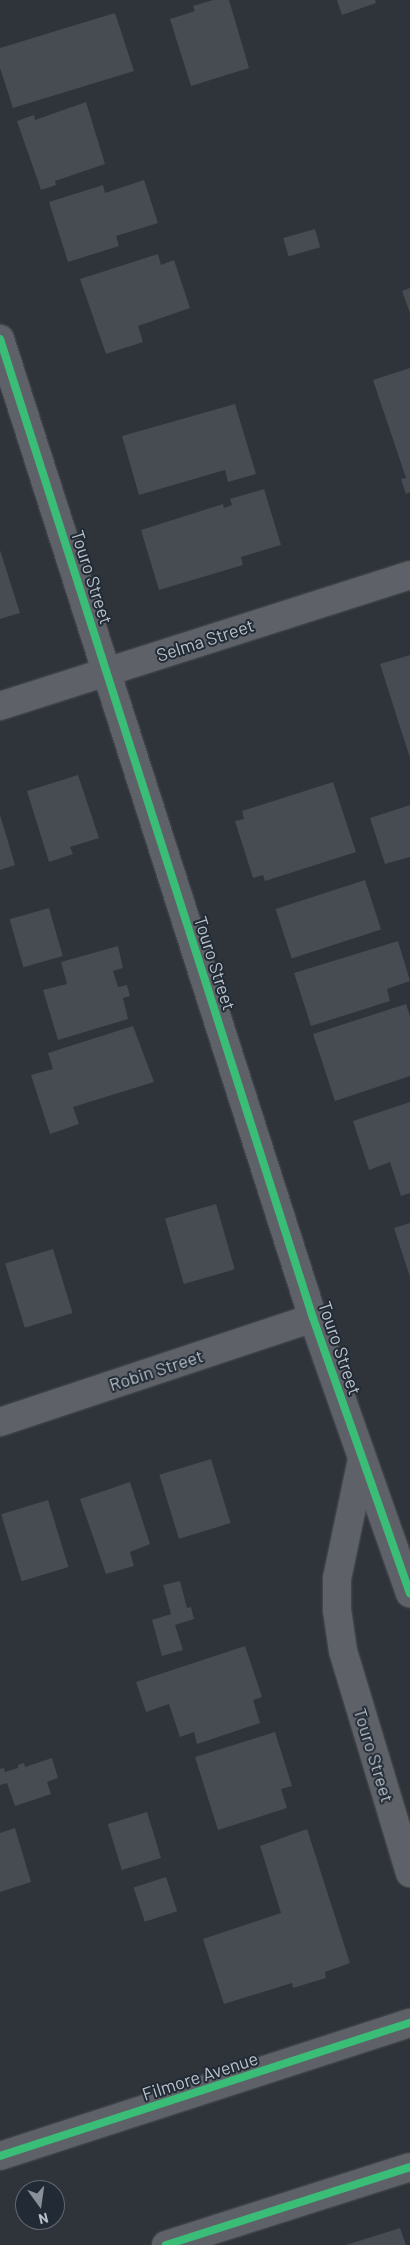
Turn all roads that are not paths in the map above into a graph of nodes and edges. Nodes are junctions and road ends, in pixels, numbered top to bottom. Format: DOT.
graph roads {
  1 [pos="0,338"];
  2 [pos="410,575"];
  3 [pos="107,672"];
  4 [pos="0,706"];
  5 [pos="313,1318"];
  6 [pos="0,1422"];
  7 [pos="362,1459"];
  8 [pos="410,1593"];
  9 [pos="410,1873"];
  10 [pos="410,2024"];
  11 [pos="0,2156"];
  12 [pos="410,2167"];
  13 [pos="166,2245"];
  1 -- 3 [label="street, Touro Street"];
  2 -- 3 [label="street, Selma Street"];
  3 -- 4 [label="street, Selma Street"];
  3 -- 5 [label="street, Touro Street"];
  5 -- 6 [label="street, Robin Street"];
  5 -- 7 [label="street, Touro Street"];
  7 -- 8 [label="street, Touro Street"];
  7 -- 9 [label="street, Touro Street"];
  10 -- 11 [label="street, Filmore Avenue"];
  12 -- 13 [label="street"];
}
